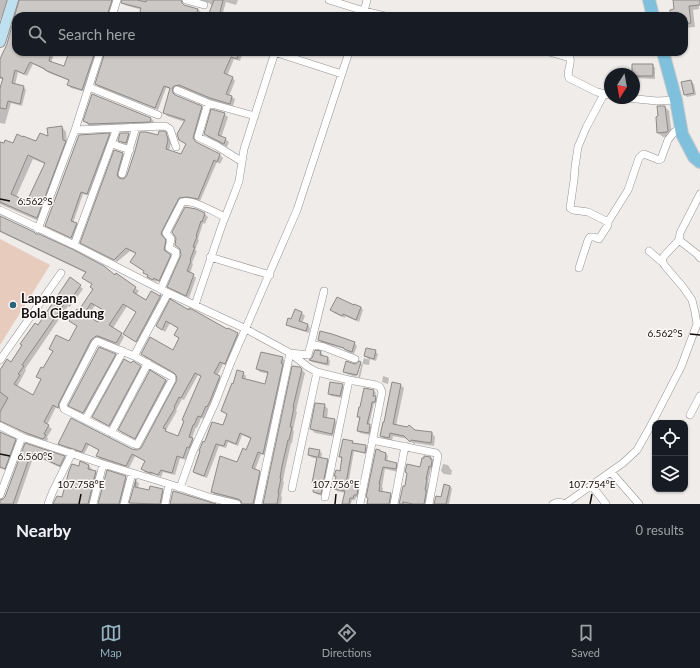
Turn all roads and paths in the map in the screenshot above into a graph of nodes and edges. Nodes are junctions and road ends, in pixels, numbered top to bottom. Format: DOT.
graph roads {
  1 [pos="13,0"];
  2 [pos="117,0"];
  3 [pos="186,0"];
  4 [pos="328,0"];
  5 [pos="367,0"];
  6 [pos="649,0"];
  7 [pos="204,6"];
  8 [pos="113,12"];
  9 [pos="358,12"];
  10 [pos="364,12"];
  11 [pos="652,12"];
  12 [pos="2,30"];
  13 [pos="0,42"];
  14 [pos="99,56"];
  15 [pos="273,56"];
  16 [pos="286,56"];
  17 [pos="349,56"];
  18 [pos="564,56"];
  19 [pos="664,56"];
  20 [pos="342,74"];
  21 [pos="89,87"];
  22 [pos="177,90"];
  23 [pos="604,94"];
  24 [pos="640,99"];
  25 [pos="604,100"];
  26 [pos="676,100"];
  27 [pos="208,103"];
  28 [pos="158,115"];
  29 [pos="255,116"];
  30 [pos="136,127"];
  31 [pos="117,128"];
  32 [pos="682,129"];
  33 [pos="75,130"];
  34 [pos="112,144"];
  35 [pos="176,147"];
  36 [pos="130,150"];
  37 [pos="242,161"];
  38 [pos="700,162"];
  39 [pos="122,174"];
  40 [pos="700,194"];
  41 [pos="0,210"];
  42 [pos="225,217"];
  43 [pos="608,222"];
  44 [pos="38,229"];
  45 [pos="679,240"];
  46 [pos="74,245"];
  47 [pos="649,251"];
  48 [pos="210,258"];
  49 [pos="700,258"];
  50 [pos="662,262"];
  51 [pos="579,268"];
  52 [pos="61,273"];
  53 [pos="270,275"];
  54 [pos="160,289"];
  55 [pos="324,292"];
  56 [pos="168,293"];
  57 [pos="195,305"];
  58 [pos="698,324"];
  59 [pos="246,329"];
  60 [pos="311,344"];
  61 [pos="123,351"];
  62 [pos="290,352"];
  63 [pos="134,356"];
  64 [pos="355,359"];
  65 [pos="0,360"];
  66 [pos="148,363"];
  67 [pos="317,372"];
  68 [pos="349,380"];
  69 [pos="700,396"];
  70 [pos="690,415"];
  71 [pos="86,420"];
  72 [pos="0,426"];
  73 [pos="111,433"];
  74 [pos="22,437"];
  75 [pos="372,440"];
  76 [pos="406,446"];
  77 [pos="72,453"];
  78 [pos="103,464"];
  79 [pos="611,472"];
  80 [pos="132,473"];
  81 [pos="170,484"];
  82 [pos="592,486"];
  83 [pos="180,488"];
  84 [pos="292,488"];
  85 [pos="0,495"];
  86 [pos="325,497"];
  87 [pos="211,501"];
  88 [pos="48,504"];
  89 [pos="93,504"];
  90 [pos="124,504"];
  91 [pos="165,504"];
  92 [pos="237,504"];
  93 [pos="258,504"];
  94 [pos="360,504"];
  95 [pos="394,504"];
  96 [pos="429,504"];
  97 [pos="553,504"];
  98 [pos="565,504"];
  99 [pos="606,504"];
  100 [pos="639,504"];
  1 -- 12 [label="street"];
  2 -- 8 [label="street"];
  3 -- 7 [label="street"];
  4 -- 9 [label="street"];
  5 -- 10 [label="street"];
  6 -- 11 [label="main road"];
  12 -- 13 [label="street"];
  14 -- 21 [label="street"];
  15 -- 29 [label="street"];
  16 -- 20 [label="street"];
  17 -- 20 [label="street"];
  18 -- 23 [label="street"];
  19 -- 26 [label="main road"];
  20 -- 53 [label="street"];
  21 -- 28 [label="street"];
  21 -- 33 [label="street"];
  22 -- 27 [label="street"];
  24 -- 26 [label="street"];
  25 -- 43 [label="street"];
  26 -- 32 [label="main road"];
  27 -- 29 [label="street"];
  27 -- 37 [label="street"];
  29 -- 37 [label="street"];
  30 -- 31 [label="street"];
  30 -- 35 [label="street"];
  30 -- 36 [label="street"];
  31 -- 33 [label="street"];
  31 -- 34 [label="street"];
  32 -- 38 [label="main road"];
  32 -- 43 [label="street"];
  33 -- 44 [label="street"];
  34 -- 36 [label="street"];
  34 -- 46 [label="street"];
  36 -- 39 [label="street"];
  37 -- 42 [label="street"];
  40 -- 45 [label="street"];
  41 -- 44 [label="street"];
  42 -- 48 [label="street"];
  42 -- 54 [label="street"];
  43 -- 51 [label="street"];
  44 -- 46 [label="street"];
  45 -- 49 [label="street"];
  45 -- 50 [label="street"];
  46 -- 54 [label="street"];
  47 -- 50 [label="street"];
  48 -- 53 [label="street"];
  48 -- 57 [label="street"];
  50 -- 58 [label="street"];
  52 -- 65 [label="street"];
  53 -- 59 [label="street"];
  54 -- 56 [label="street"];
  55 -- 60 [label="street"];
  56 -- 57 [label="street"];
  56 -- 63 [label="street"];
  57 -- 59 [label="street"];
  58 -- 79 [label="street"];
  59 -- 62 [label="street"];
  59 -- 83 [label="street"];
  60 -- 62 [label="street"];
  60 -- 64 [label="street"];
  61 -- 63 [label="street"];
  61 -- 71 [label="street"];
  61 -- 71 [label="street"];
  62 -- 67 [label="street"];
  62 -- 93 [label="street"];
  63 -- 66 [label="street"];
  66 -- 73 [label="street"];
  66 -- 73 [label="street"];
  67 -- 68 [label="street"];
  67 -- 84 [label="street"];
  68 -- 75 [label="street"];
  68 -- 86 [label="street"];
  69 -- 70 [label="street"];
  71 -- 73 [label="street"];
  72 -- 74 [label="street"];
  74 -- 77 [label="street"];
  74 -- 85 [label="street"];
  75 -- 76 [label="street"];
  75 -- 94 [label="street"];
  76 -- 95 [label="street"];
  76 -- 96 [label="street"];
  77 -- 78 [label="street"];
  77 -- 88 [label="street"];
  78 -- 80 [label="street"];
  78 -- 89 [label="street"];
  79 -- 82 [label="street"];
  79 -- 100 [label="street"];
  80 -- 81 [label="street"];
  80 -- 90 [label="street"];
  81 -- 83 [label="street"];
  81 -- 91 [label="street"];
  82 -- 98 [label="street"];
  82 -- 99 [label="street"];
  83 -- 87 [label="street"];
  87 -- 92 [label="street"];
  97 -- 98 [label="street"];
}
